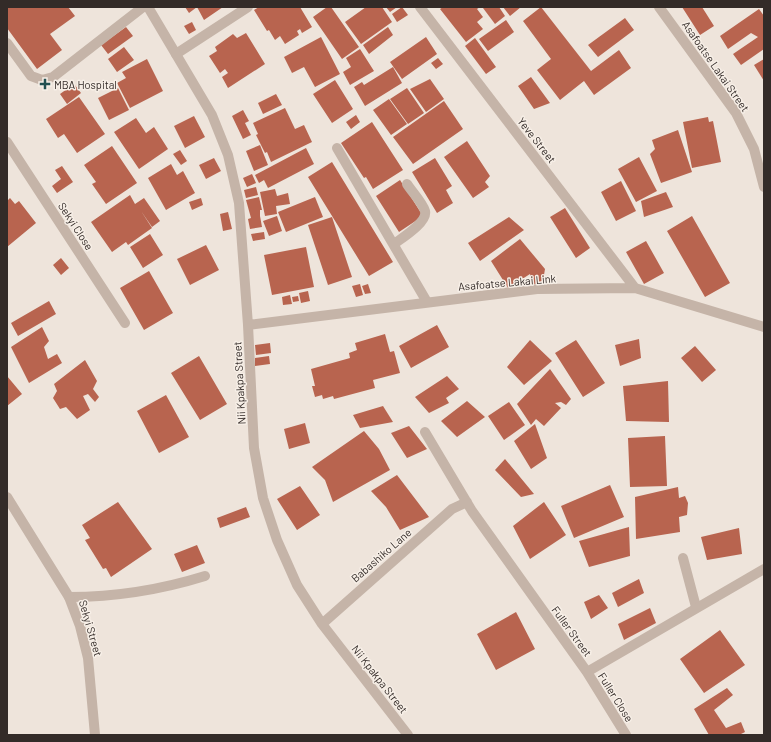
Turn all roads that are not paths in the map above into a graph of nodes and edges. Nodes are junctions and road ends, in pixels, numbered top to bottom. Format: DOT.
graph roads {
  1 [pos="143,7"];
  2 [pos="148,7"];
  3 [pos="248,7"];
  4 [pos="420,7"];
  5 [pos="659,7"];
  6 [pos="7,43"];
  7 [pos="176,54"];
  8 [pos="7,142"];
  9 [pos="337,148"];
  10 [pos="407,184"];
  11 [pos="764,187"];
  12 [pos="394,244"];
  13 [pos="635,288"];
  14 [pos="428,302"];
  15 [pos="124,323"];
  16 [pos="248,325"];
  17 [pos="764,327"];
  18 [pos="425,432"];
  19 [pos="7,497"];
  20 [pos="462,503"];
  21 [pos="683,558"];
  22 [pos="764,569"];
  23 [pos="205,576"];
  24 [pos="70,597"];
  25 [pos="696,607"];
  26 [pos="322,624"];
  27 [pos="587,672"];
  28 [pos="95,735"];
  29 [pos="408,735"];
  30 [pos="626,735"];
  1 -- 6 [label="street"];
  2 -- 7 [label="street, Nii Kpakpa Street"];
  3 -- 7 [label="street"];
  4 -- 13 [label="street, Yeve Street"];
  5 -- 11 [label="street, Asafoatse Lakai Street"];
  7 -- 16 [label="street, Nii Kpakpa Street"];
  8 -- 15 [label="street, Sekyi Close"];
  9 -- 12 [label="street"];
  10 -- 12 [label="street"];
  12 -- 14 [label="street"];
  13 -- 14 [label="street, Asafoatse Lakai Link"];
  13 -- 17 [label="street, Asafoatse Lakai Link"];
  14 -- 16 [label="street, Asafoatse Lakai Link"];
  16 -- 26 [label="street, Nii Kpakpa Street"];
  18 -- 20 [label="street, Fuller Street"];
  19 -- 24 [label="street, Sekyi Street"];
  20 -- 26 [label="street, Babashiko Lane"];
  20 -- 27 [label="street, Fuller Street"];
  21 -- 25 [label="street"];
  22 -- 25 [label="street, Fuller Street"];
  23 -- 24 [label="street"];
  24 -- 28 [label="street, Sekyi Street"];
  25 -- 27 [label="street, Fuller Street"];
  26 -- 29 [label="street, Nii Kpakpa Street"];
  27 -- 30 [label="street, Fuller Close"];
}
